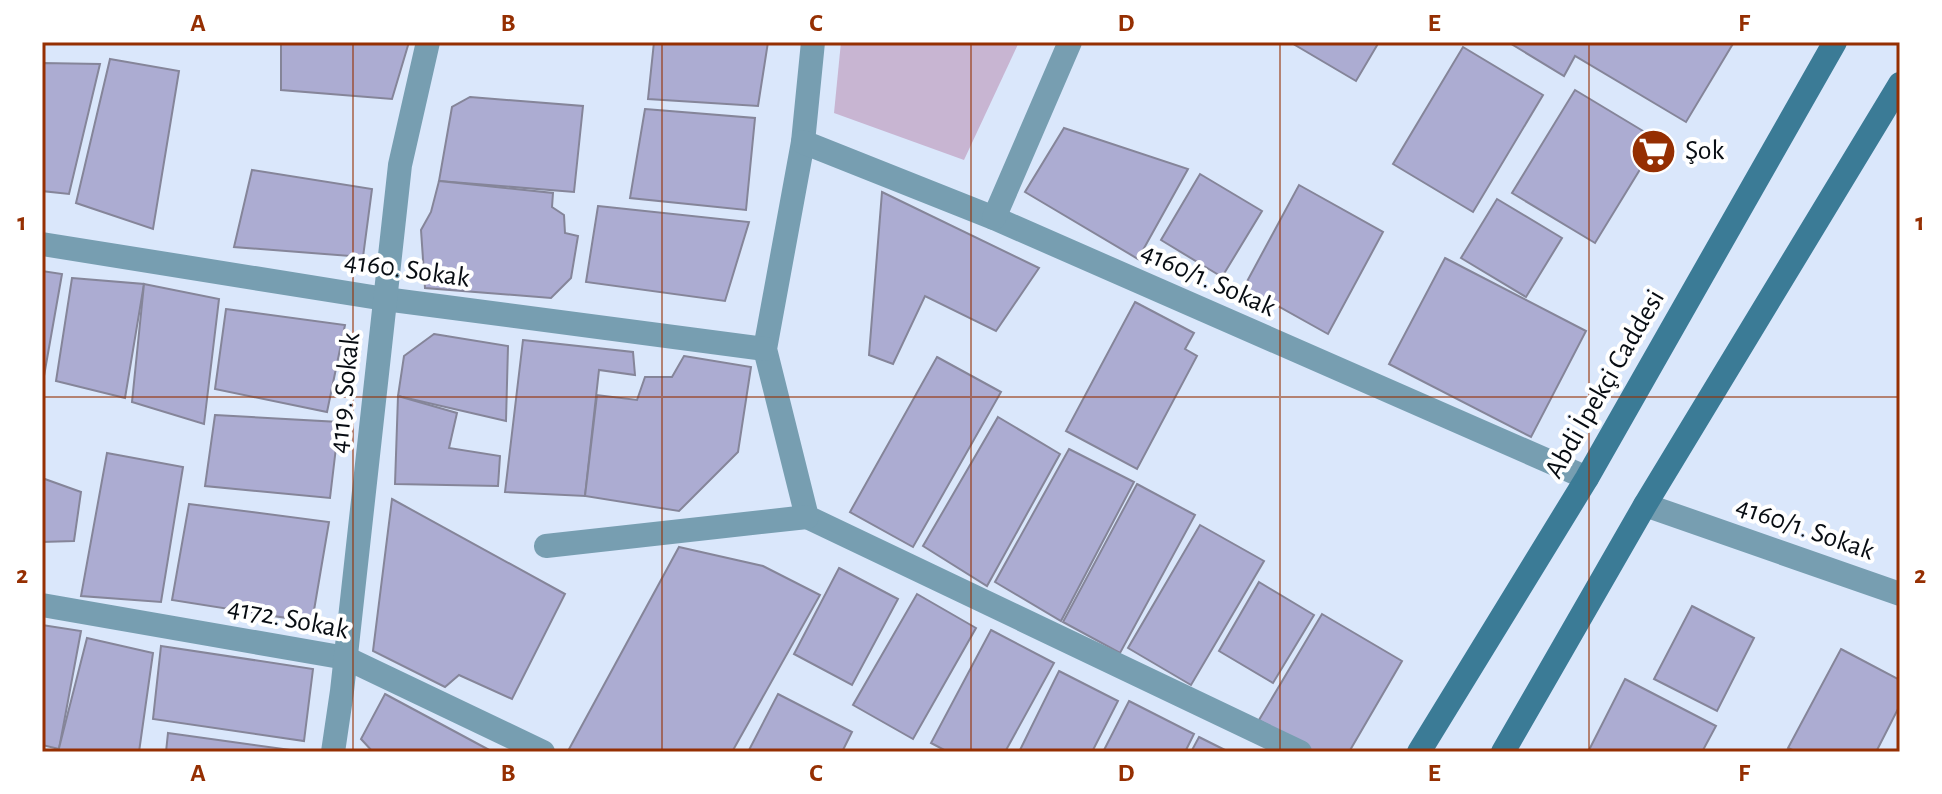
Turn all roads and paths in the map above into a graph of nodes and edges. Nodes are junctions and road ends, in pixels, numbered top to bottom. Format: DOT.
graph roads {
  1 [pos="428,42"];
  2 [pos="813,42"];
  3 [pos="1070,42"];
  4 [pos="1835,42"];
  5 [pos="1900,84"];
  6 [pos="803,142"];
  7 [pos="994,218"];
  8 [pos="42,244"];
  9 [pos="385,299"];
  10 [pos="765,349"];
  11 [pos="1587,478"];
  12 [pos="1645,505"];
  13 [pos="807,517"];
  14 [pos="546,546"];
  15 [pos="1900,594"];
  16 [pos="42,605"];
  17 [pos="346,658"];
  18 [pos="333,752"];
  19 [pos="543,752"];
  20 [pos="1300,752"];
  21 [pos="1419,752"];
  22 [pos="1503,752"];
  1 -- 9 [label="street, 4119. Sokak"];
  2 -- 6 [label="street"];
  3 -- 7 [label="street"];
  4 -- 11 [label="main road, Abdi İpekçi Caddesi"];
  5 -- 12 [label="main road"];
  6 -- 7 [label="street, 4160/1. Sokak"];
  6 -- 10 [label="street"];
  7 -- 11 [label="street, 4160/1. Sokak"];
  8 -- 9 [label="street, 4160. Sokak"];
  9 -- 10 [label="street, 4160. Sokak"];
  9 -- 17 [label="street, 4119. Sokak"];
  10 -- 13 [label="street"];
  11 -- 21 [label="main road, Abdi İpekçi Caddesi"];
  12 -- 15 [label="street, 4160/1. Sokak"];
  12 -- 22 [label="main road"];
  13 -- 14 [label="street"];
  13 -- 20 [label="street"];
  16 -- 17 [label="street, 4172. Sokak"];
  17 -- 18 [label="street, 4119. Sokak"];
  17 -- 19 [label="street, 4172. Sokak"];
}
